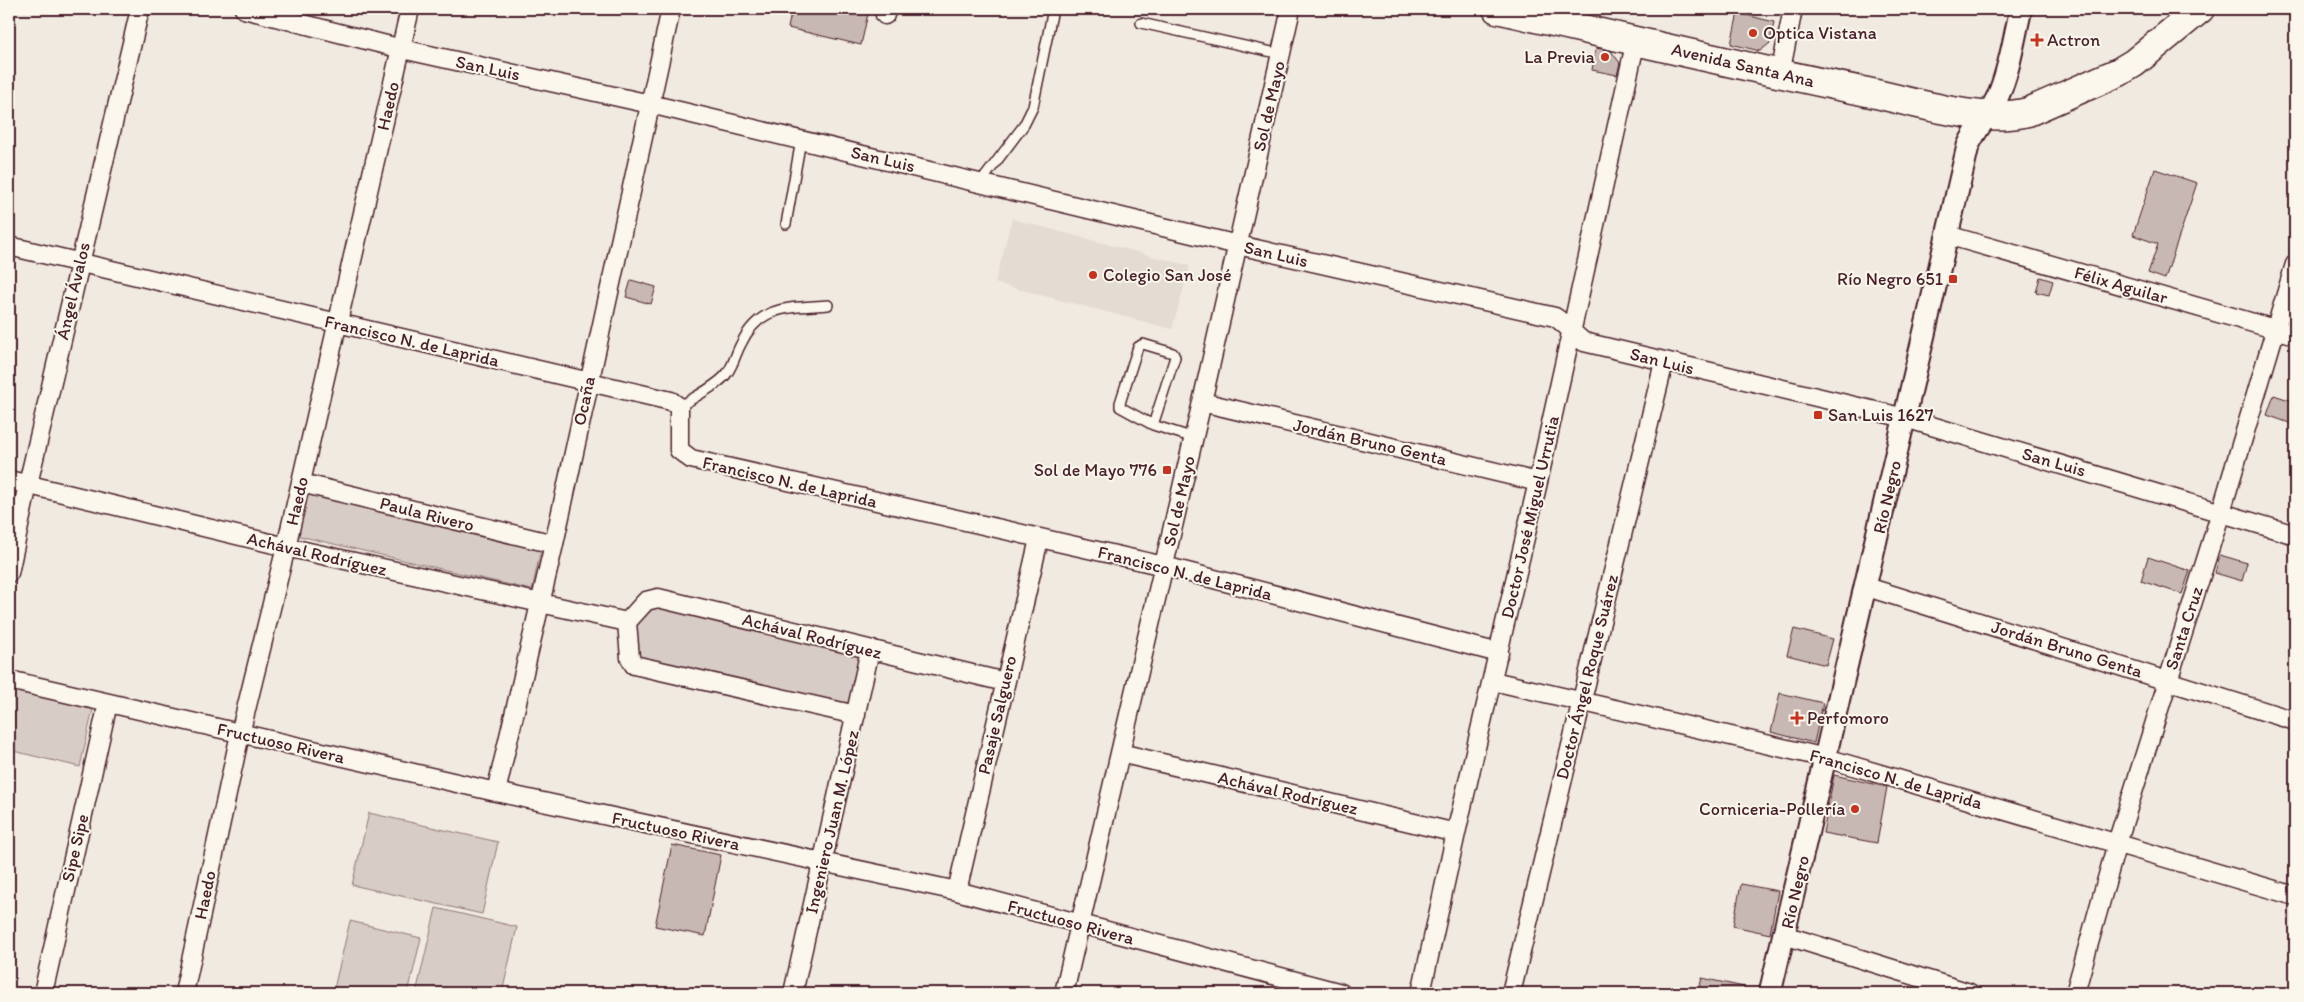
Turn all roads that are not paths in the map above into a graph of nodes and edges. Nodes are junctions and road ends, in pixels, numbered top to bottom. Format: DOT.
graph roads {
  1 [pos="140,9"];
  2 [pos="244,9"];
  3 [pos="410,9"];
  4 [pos="671,9"];
  5 [pos="1053,9"];
  6 [pos="1291,9"];
  7 [pos="1497,9"];
  8 [pos="1793,9"];
  9 [pos="2020,9"];
  10 [pos="2171,9"];
  11 [pos="2200,9"];
  12 [pos="1141,22"];
  13 [pos="1636,40"];
  14 [pos="402,49"];
  15 [pos="1281,54"];
  16 [pos="1780,74"];
  17 [pos="650,104"];
  18 [pos="1989,114"];
  19 [pos="801,140"];
  20 [pos="981,182"];
  21 [pos="786,224"];
  22 [pos="1947,235"];
  23 [pos="1238,245"];
  24 [pos="9,246"];
  25 [pos="80,263"];
  26 [pos="2295,264"];
  27 [pos="828,305"];
  28 [pos="338,323"];
  29 [pos="2276,329"];
  30 [pos="1571,333"];
  31 [pos="2295,335"];
  32 [pos="1664,362"];
  33 [pos="588,382"];
  34 [pos="1202,402"];
  35 [pos="678,407"];
  36 [pos="1905,418"];
  37 [pos="1153,425"];
  38 [pos="1194,438"];
  39 [pos="9,480"];
  40 [pos="1538,482"];
  41 [pos="28,484"];
  42 [pos="301,484"];
  43 [pos="2221,512"];
  44 [pos="2295,535"];
  45 [pos="1039,539"];
  46 [pos="554,544"];
  47 [pos="286,547"];
  48 [pos="1164,566"];
  49 [pos="9,573"];
  50 [pos="1867,587"];
  51 [pos="540,604"];
  52 [pos="626,622"];
  53 [pos="870,650"];
  54 [pos="1499,653"];
  55 [pos="9,680"];
  56 [pos="2167,680"];
  57 [pos="1493,681"];
  58 [pos="1005,682"];
  59 [pos="1581,701"];
  60 [pos="108,703"];
  61 [pos="856,715"];
  62 [pos="2295,721"];
  63 [pos="240,734"];
  64 [pos="1120,753"];
  65 [pos="1826,758"];
  66 [pos="496,792"];
  67 [pos="1456,833"];
  68 [pos="2117,843"];
  69 [pos="823,863"];
  70 [pos="957,892"];
  71 [pos="2295,896"];
  72 [pos="1080,924"];
  73 [pos="1784,935"];
  74 [pos="43,993"];
  75 [pos="184,993"];
  76 [pos="793,993"];
  77 [pos="1064,993"];
  78 [pos="1341,993"];
  79 [pos="1421,993"];
  80 [pos="1511,993"];
  81 [pos="1770,993"];
  82 [pos="1970,993"];
  83 [pos="2075,993"];
  1 -- 25 [label="street, Ángel Ávalos"];
  2 -- 14 [label="street, San Luis"];
  3 -- 14 [label="street, Haedo"];
  4 -- 17 [label="street, Ocaña"];
  5 -- 20 [label="lane"];
  6 -- 15 [label="street, Sol de Mayo"];
  7 -- 13 [label="main road, Avenida Santa Ana"];
  8 -- 16 [label="street"];
  9 -- 18 [label="street, Río Negro"];
  10 -- 18 [label="main road"];
  11 -- 18 [label="main road, Avenida Santa Ana"];
  12 -- 15 [label="lane"];
  13 -- 16 [label="main road, Avenida Santa Ana"];
  13 -- 30 [label="street, Doctor José Miguel Urrutia"];
  14 -- 17 [label="street, San Luis"];
  14 -- 28 [label="street, Haedo"];
  15 -- 23 [label="street, Sol de Mayo"];
  16 -- 18 [label="main road, Avenida Santa Ana"];
  17 -- 19 [label="street, San Luis"];
  17 -- 33 [label="street, Ocaña"];
  18 -- 22 [label="street, Río Negro"];
  19 -- 20 [label="street, San Luis"];
  19 -- 21 [label="lane"];
  20 -- 23 [label="street, San Luis"];
  22 -- 29 [label="street, Félix Aguilar"];
  22 -- 36 [label="street, Río Negro"];
  23 -- 30 [label="street, San Luis"];
  23 -- 34 [label="street, Sol de Mayo"];
  24 -- 25 [label="street, Francisco N. de Laprida"];
  25 -- 28 [label="street, Francisco N. de Laprida"];
  25 -- 41 [label="street, Ángel Ávalos"];
  26 -- 29 [label="street, Santa Cruz"];
  27 -- 35 [label="lane"];
  28 -- 33 [label="street, Francisco N. de Laprida"];
  28 -- 42 [label="street, Haedo"];
  29 -- 31 [label="street, Félix Aguilar"];
  29 -- 43 [label="street, Santa Cruz"];
  30 -- 32 [label="street, San Luis"];
  30 -- 40 [label="street, Doctor José Miguel Urrutia"];
  32 -- 36 [label="street, San Luis"];
  32 -- 59 [label="street, Doctor Ángel Roque Suárez"];
  33 -- 35 [label="street, Francisco N. de Laprida"];
  33 -- 46 [label="street, Ocaña"];
  34 -- 38 [label="street, Sol de Mayo"];
  34 -- 40 [label="street, Jordán Bruno Genta"];
  35 -- 45 [label="street, Francisco N. de Laprida"];
  36 -- 43 [label="street, San Luis"];
  36 -- 50 [label="street, Río Negro"];
  37 -- 37 [label="lane"];
  37 -- 38 [label="lane"];
  38 -- 48 [label="street, Sol de Mayo"];
  39 -- 41 [label="street, Achával Rodríguez"];
  40 -- 54 [label="street, Doctor José Miguel Urrutia"];
  41 -- 47 [label="street, Achával Rodríguez"];
  41 -- 49 [label="street, Ángel Ávalos"];
  42 -- 46 [label="street, Paula Rivero"];
  42 -- 47 [label="street, Haedo"];
  43 -- 44 [label="street, San Luis"];
  43 -- 56 [label="street, Santa Cruz"];
  45 -- 48 [label="street, Francisco N. de Laprida"];
  45 -- 58 [label="street, Pasaje Salguero"];
  46 -- 51 [label="street, Ocaña"];
  47 -- 51 [label="street, Achával Rodríguez"];
  47 -- 63 [label="street, Haedo"];
  48 -- 54 [label="street, Francisco N. de Laprida"];
  48 -- 64 [label="street, Sol de Mayo"];
  50 -- 56 [label="street, Jordán Bruno Genta"];
  50 -- 65 [label="street, Río Negro"];
  51 -- 52 [label="street, Achával Rodríguez"];
  51 -- 66 [label="street, Ocaña"];
  52 -- 53 [label="street, Achával Rodríguez"];
  52 -- 61 [label="street"];
  53 -- 58 [label="street, Achával Rodríguez"];
  53 -- 61 [label="street, Ingeniero Juan M. López"];
  54 -- 57 [label="street, Doctor José Miguel Urrutia"];
  55 -- 60 [label="street, Fructuoso Rivera"];
  56 -- 62 [label="street, Jordán Bruno Genta"];
  56 -- 68 [label="street, Santa Cruz"];
  57 -- 59 [label="street, Francisco N. de Laprida"];
  57 -- 67 [label="street, Doctor José Miguel Urrutia"];
  58 -- 70 [label="street, Pasaje Salguero"];
  59 -- 65 [label="street, Francisco N. de Laprida"];
  59 -- 80 [label="street, Doctor Ángel Roque Suárez"];
  60 -- 63 [label="street, Fructuoso Rivera"];
  60 -- 74 [label="street, Sipe Sipe"];
  61 -- 69 [label="street, Ingeniero Juan M. López"];
  63 -- 66 [label="street, Fructuoso Rivera"];
  63 -- 75 [label="street, Haedo"];
  64 -- 67 [label="street, Achával Rodríguez"];
  64 -- 72 [label="street, Sol de Mayo"];
  65 -- 68 [label="street, Francisco N. de Laprida"];
  65 -- 73 [label="street, Río Negro"];
  66 -- 69 [label="street, Fructuoso Rivera"];
  67 -- 79 [label="street, Doctor José Miguel Urrutia"];
  68 -- 71 [label="street, Francisco N. de Laprida"];
  68 -- 83 [label="street, Santa Cruz"];
  69 -- 70 [label="street, Fructuoso Rivera"];
  69 -- 76 [label="street, Ingeniero Juan M. López"];
  70 -- 72 [label="street, Fructuoso Rivera"];
  72 -- 77 [label="street, Sol de Mayo"];
  72 -- 78 [label="street, Fructuoso Rivera"];
  73 -- 81 [label="street, Río Negro"];
  73 -- 82 [label="street"];
}
